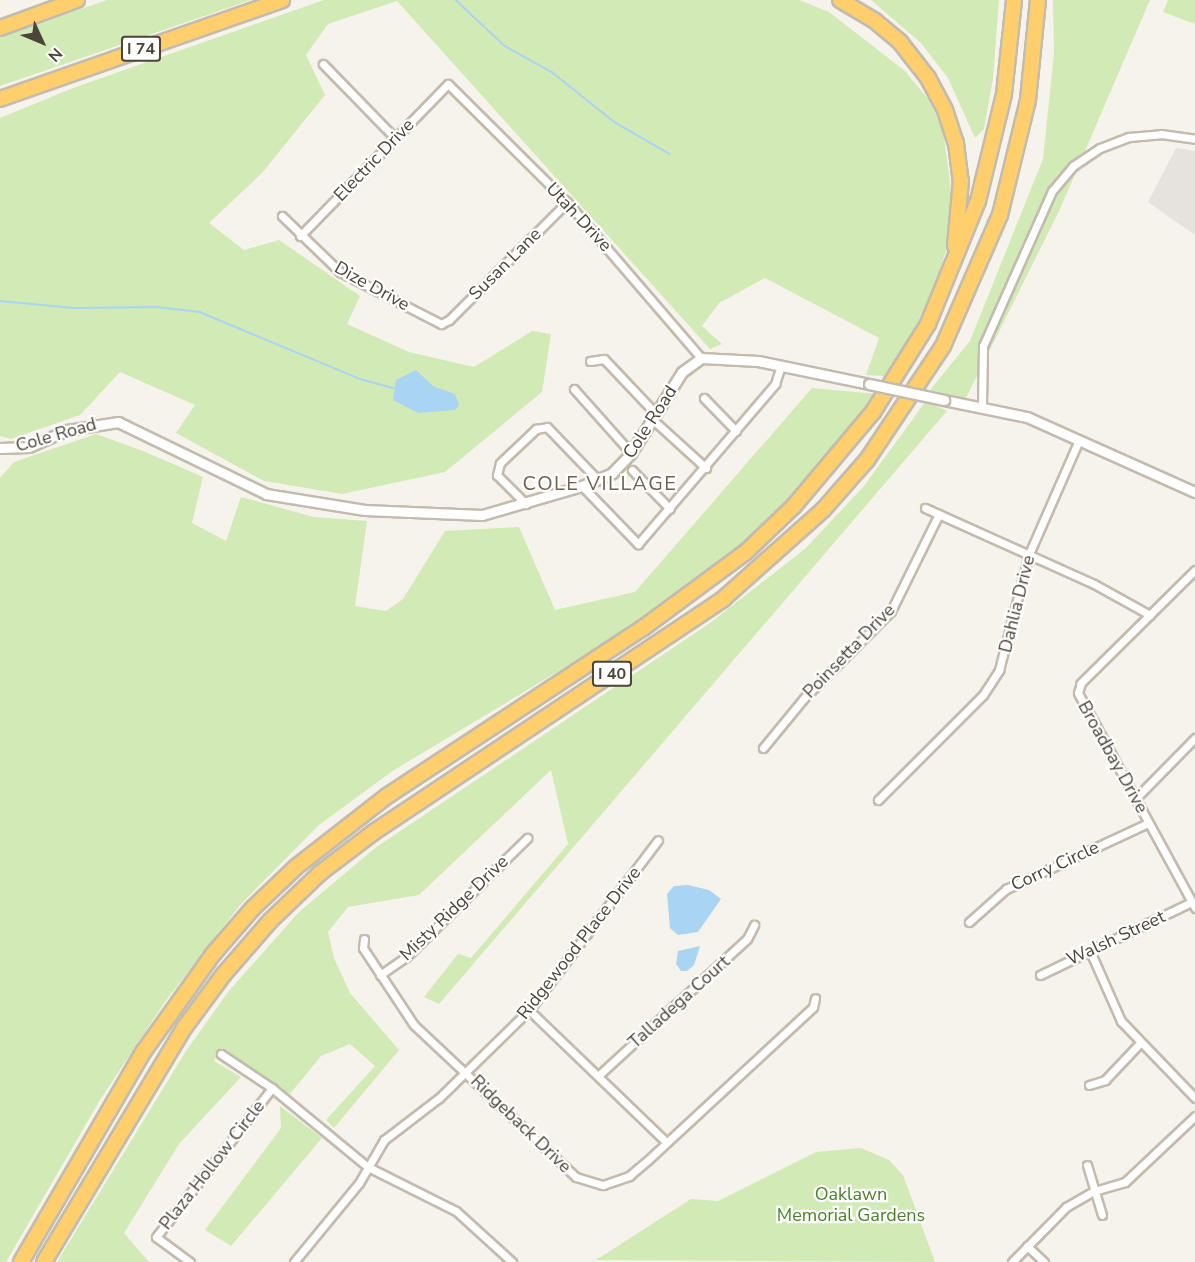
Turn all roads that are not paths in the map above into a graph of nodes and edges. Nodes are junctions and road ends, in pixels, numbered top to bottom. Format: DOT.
graph roads {
  1 [pos="77,0"];
  2 [pos="282,0"];
  3 [pos="840,0"];
  4 [pos="1014,0"];
  5 [pos="1038,0"];
  6 [pos="0,27"];
  7 [pos="323,64"];
  8 [pos="448,84"];
  9 [pos="0,99"];
  10 [pos="394,137"];
  11 [pos="1195,139"];
  12 [pos="567,202"];
  13 [pos="282,216"];
  14 [pos="300,236"];
  15 [pos="951,274"];
  16 [pos="441,324"];
  17 [pos="700,358"];
  18 [pos="590,361"];
  19 [pos="782,366"];
  20 [pos="574,389"];
  21 [pos="704,398"];
  22 [pos="982,405"];
  23 [pos="654,418"];
  24 [pos="736,431"];
  25 [pos="1079,440"];
  26 [pos="0,448"];
  27 [pos="631,453"];
  28 [pos="706,468"];
  29 [pos="632,470"];
  30 [pos="597,479"];
  31 [pos="582,486"];
  32 [pos="1195,492"];
  33 [pos="524,502"];
  34 [pos="925,508"];
  35 [pos="670,509"];
  36 [pos="939,514"];
  37 [pos="1029,554"];
  38 [pos="1195,570"];
  39 [pos="1150,615"];
  40 [pos="1195,738"];
  41 [pos="763,748"];
  42 [pos="1135,799"];
  43 [pos="878,800"];
  44 [pos="1148,822"];
  45 [pos="527,838"];
  46 [pos="658,840"];
  47 [pos="1194,905"];
  48 [pos="969,922"];
  49 [pos="754,925"];
  50 [pos="364,939"];
  51 [pos="1090,951"];
  52 [pos="380,975"];
  53 [pos="1040,975"];
  54 [pos="815,998"];
  55 [pos="529,1010"];
  56 [pos="1139,1044"];
  57 [pos="221,1054"];
  58 [pos="467,1072"];
  59 [pos="599,1075"];
  60 [pos="1089,1085"];
  61 [pos="272,1088"];
  62 [pos="1195,1098"];
  63 [pos="1195,1116"];
  64 [pos="666,1142"];
  65 [pos="1087,1165"];
  66 [pos="368,1167"];
  67 [pos="1094,1191"];
  68 [pos="1101,1215"];
  69 [pos="1027,1246"];
  70 [pos="21,1262"];
  71 [pos="44,1262"];
  72 [pos="190,1262"];
  73 [pos="294,1262"];
  74 [pos="512,1262"];
  75 [pos="1012,1262"];
  76 [pos="1044,1262"];
  1 -- 6 [label="highway"];
  2 -- 9 [label="highway, I 74"];
  3 -- 15 [label="highway"];
  4 -- 15 [label="highway, I 40"];
  5 -- 71 [label="highway, I 40"];
  7 -- 10 [label="street"];
  8 -- 10 [label="street, Electric Drive"];
  8 -- 12 [label="street, Utah Drive"];
  10 -- 14 [label="street, Electric Drive"];
  11 -- 22 [label="street"];
  12 -- 16 [label="street, Susan Lane"];
  12 -- 17 [label="street, Utah Drive"];
  13 -- 14 [label="street, Dize Drive"];
  14 -- 16 [label="street, Dize Drive"];
  15 -- 70 [label="highway, I 40"];
  17 -- 19 [label="street"];
  17 -- 23 [label="street, Cole Road"];
  18 -- 23 [label="street"];
  19 -- 22 [label="street, bridge"];
  19 -- 24 [label="street"];
  20 -- 27 [label="street"];
  21 -- 24 [label="street"];
  22 -- 25 [label="street"];
  23 -- 27 [label="street, Cole Road"];
  23 -- 28 [label="street"];
  24 -- 28 [label="street"];
  25 -- 32 [label="street"];
  25 -- 37 [label="street, Dahlia Drive"];
  26 -- 33 [label="street, Cole Road"];
  27 -- 30 [label="street, Cole Road"];
  28 -- 35 [label="street"];
  29 -- 35 [label="street"];
  30 -- 31 [label="street, Cole Road"];
  30 -- 33 [label="street"];
  31 -- 33 [label="street, Cole Road"];
  31 -- 35 [label="street"];
  34 -- 36 [label="street"];
  36 -- 37 [label="street"];
  36 -- 41 [label="street, Poinsetta Drive"];
  37 -- 39 [label="street"];
  37 -- 43 [label="street, Dahlia Drive"];
  38 -- 39 [label="street, Broadbay Drive"];
  39 -- 42 [label="street, Broadbay Drive"];
  40 -- 42 [label="street"];
  42 -- 44 [label="street, Broadbay Drive"];
  44 -- 47 [label="street, Broadbay Drive"];
  44 -- 48 [label="street, Corry Circle"];
  45 -- 52 [label="street, Misty Ridge Drive"];
  46 -- 55 [label="street, Ridgewood Place Drive"];
  47 -- 51 [label="street, Walsh Street"];
  49 -- 59 [label="street, Talladega Court"];
  50 -- 52 [label="street, Ridgeback Drive"];
  51 -- 53 [label="street, Walsh Street"];
  51 -- 56 [label="street"];
  52 -- 58 [label="street, Ridgeback Drive"];
  54 -- 64 [label="street, Ridgeback Drive"];
  55 -- 58 [label="street, Ridgewood Place Drive"];
  55 -- 59 [label="street"];
  56 -- 60 [label="street"];
  56 -- 62 [label="street"];
  57 -- 61 [label="street"];
  58 -- 64 [label="street, Ridgeback Drive"];
  58 -- 66 [label="street, Ridgewood Place Drive"];
  59 -- 64 [label="street"];
  61 -- 66 [label="street"];
  61 -- 72 [label="street, Plaza Hollow Circle"];
  63 -- 67 [label="street"];
  65 -- 67 [label="street"];
  66 -- 73 [label="street, Ridgewood Place Drive"];
  66 -- 74 [label="street"];
  67 -- 68 [label="street"];
  67 -- 69 [label="street"];
  69 -- 75 [label="street"];
  69 -- 76 [label="street"];
}
